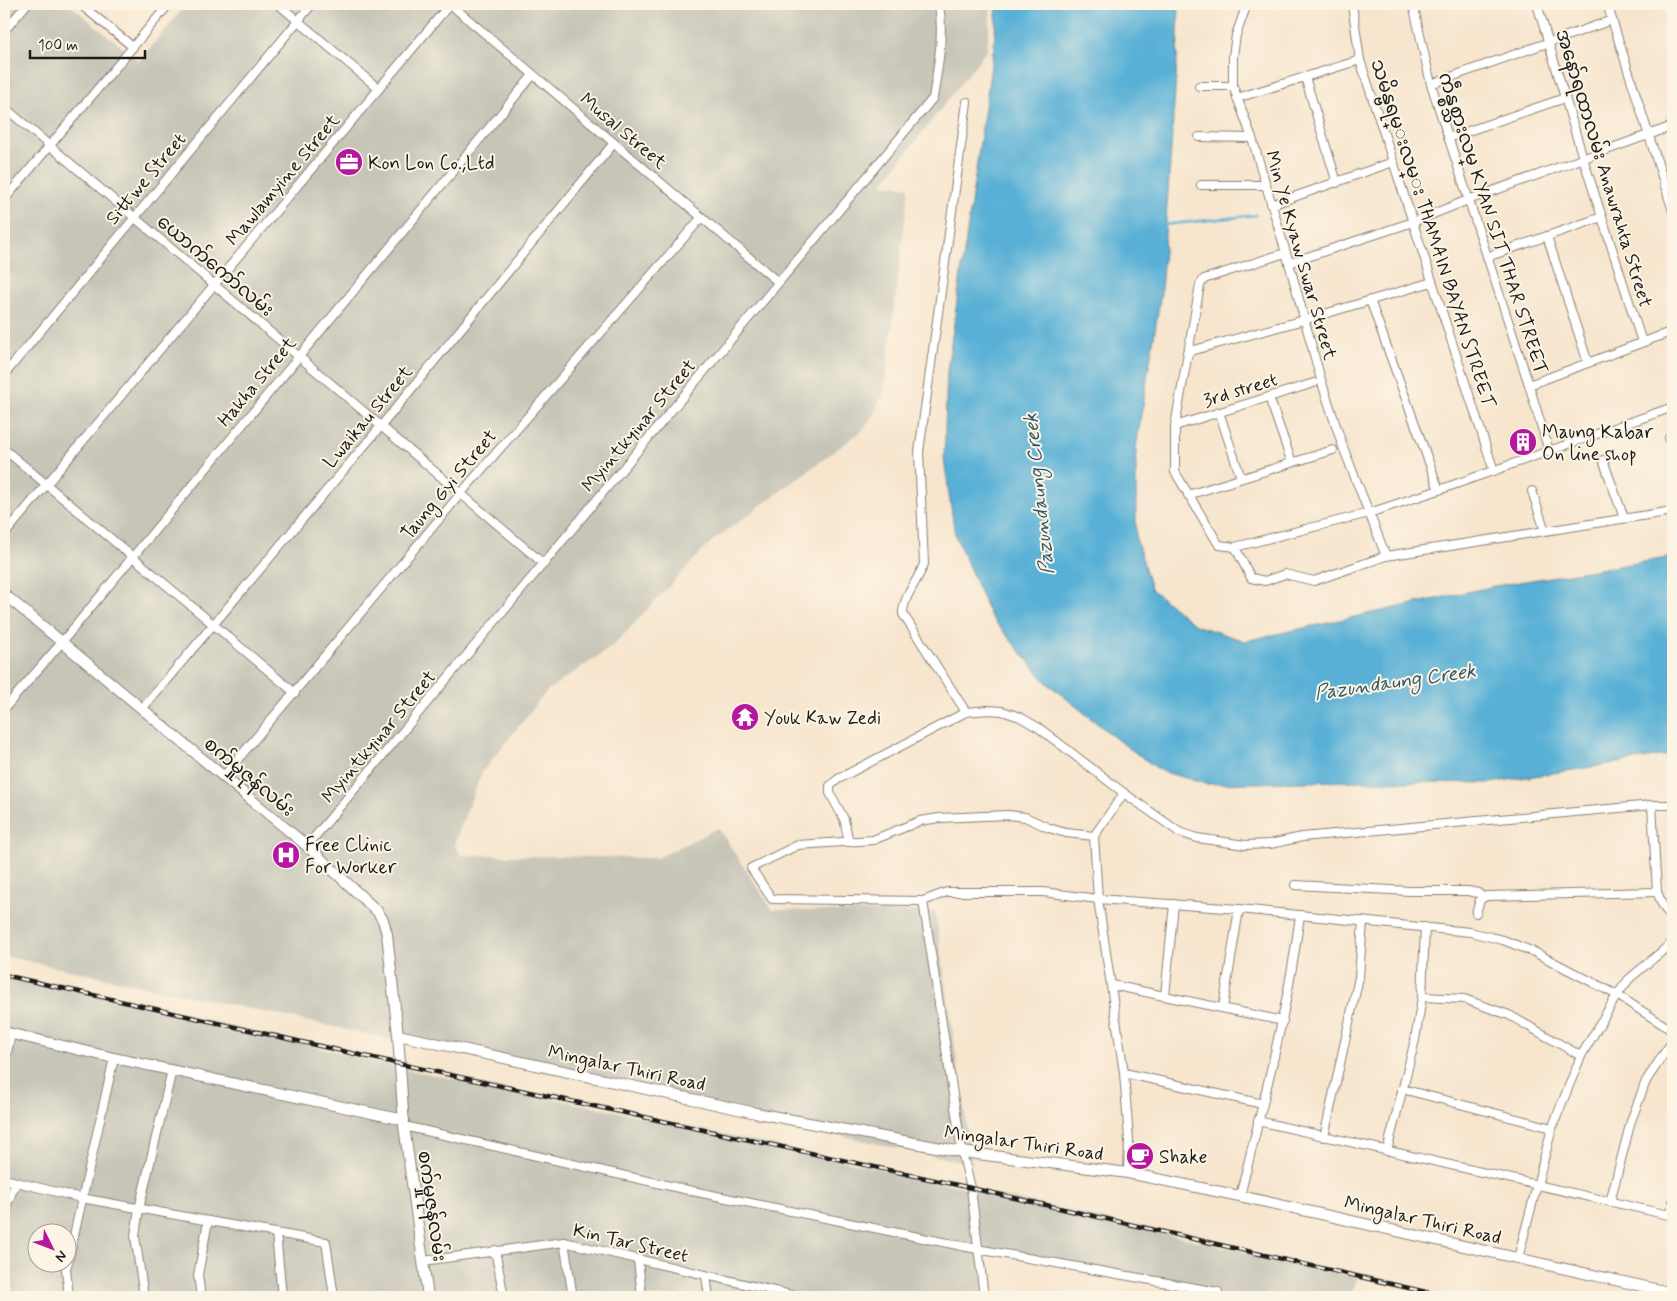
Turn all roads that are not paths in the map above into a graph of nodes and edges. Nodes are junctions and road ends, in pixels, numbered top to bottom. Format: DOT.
graph roads {
  1 [pos="27,4"];
  2 [pos="80,4"];
  3 [pos="169,4"];
  4 [pos="278,4"];
  5 [pos="312,4"];
  6 [pos="450,4"];
  7 [pos="938,4"];
  8 [pos="1247,4"];
  9 [pos="1352,4"];
  10 [pos="1413,4"];
  11 [pos="1536,4"];
  12 [pos="1607,4"];
  13 [pos="1612,20"];
  14 [pos="298,21"];
  15 [pos="4,31"];
  16 [pos="1548,43"];
  17 [pos="133,48"];
  18 [pos="1360,60"];
  19 [pos="533,74"];
  20 [pos="1305,77"];
  21 [pos="1431,84"];
  22 [pos="1199,86"];
  23 [pos="1233,86"];
  24 [pos="379,89"];
  25 [pos="1237,98"];
  26 [pos="1565,98"];
  27 [pos="967,102"];
  28 [pos="4,107"];
  29 [pos="1673,126"];
  30 [pos="1648,135"];
  31 [pos="1199,137"];
  32 [pos="1252,138"];
  33 [pos="1448,138"];
  34 [pos="614,143"];
  35 [pos="50,146"];
  36 [pos="1583,158"];
  37 [pos="1393,162"];
  38 [pos="1338,183"];
  39 [pos="1201,185"];
  40 [pos="1264,185"];
  41 [pos="4,200"];
  42 [pos="1468,200"];
  43 [pos="1271,205"];
  44 [pos="1673,211"];
  45 [pos="1602,216"];
  46 [pos="133,218"];
  47 [pos="702,218"];
  48 [pos="1412,222"];
  49 [pos="1547,236"];
  50 [pos="1285,253"];
  51 [pos="1487,256"];
  52 [pos="1289,263"];
  53 [pos="778,282"];
  54 [pos="1432,282"];
  55 [pos="215,285"];
  56 [pos="1370,300"];
  57 [pos="1304,320"];
  58 [pos="1673,331"];
  59 [pos="1642,342"];
  60 [pos="1187,352"];
  61 [pos="298,356"];
  62 [pos="1588,362"];
  63 [pos="4,375"];
  64 [pos="1314,382"];
  65 [pos="1529,385"];
  66 [pos="1269,397"];
  67 [pos="1673,407"];
  68 [pos="1219,412"];
  69 [pos="380,426"];
  70 [pos="1175,426"];
  71 [pos="1669,438"];
  72 [pos="4,449"];
  73 [pos="1333,450"];
  74 [pos="1549,451"];
  75 [pos="1673,451"];
  76 [pos="1603,460"];
  77 [pos="1292,463"];
  78 [pos="1494,471"];
  79 [pos="1241,478"];
  80 [pos="47,484"];
  81 [pos="1439,490"];
  82 [pos="1532,491"];
  83 [pos="462,492"];
  84 [pos="1188,495"];
  85 [pos="1673,511"];
  86 [pos="1369,512"];
  87 [pos="1624,518"];
  88 [pos="1545,531"];
  89 [pos="4,536"];
  90 [pos="1235,547"];
  91 [pos="132,556"];
  92 [pos="1386,556"];
  93 [pos="544,564"];
  94 [pos="4,594"];
  95 [pos="212,623"];
  96 [pos="62,642"];
  97 [pos="295,692"];
  98 [pos="142,708"];
  99 [pos="4,709"];
  100 [pos="966,712"];
  101 [pos="223,777"];
  102 [pos="1124,792"];
  103 [pos="1652,805"];
  104 [pos="1673,806"];
  105 [pos="1094,836"];
  106 [pos="849,842"];
  107 [pos="307,846"];
  108 [pos="1294,885"];
  109 [pos="1657,892"];
  110 [pos="1483,897"];
  111 [pos="1098,899"];
  112 [pos="923,901"];
  113 [pos="1174,904"];
  114 [pos="1239,909"];
  115 [pos="1476,912"];
  116 [pos="1300,915"];
  117 [pos="1673,920"];
  118 [pos="1363,921"];
  119 [pos="1425,927"];
  120 [pos="1673,942"];
  121 [pos="1112,985"];
  122 [pos="1165,996"];
  123 [pos="1617,996"];
  124 [pos="1422,997"];
  125 [pos="1223,1008"];
  126 [pos="1283,1021"];
  127 [pos="1673,1031"];
  128 [pos="7,1033"];
  129 [pos="398,1035"];
  130 [pos="1673,1040"];
  131 [pos="1581,1056"];
  132 [pos="114,1058"];
  133 [pos="4,1065"];
  134 [pos="172,1070"];
  135 [pos="1124,1073"];
  136 [pos="1402,1089"];
  137 [pos="1263,1104"];
  138 [pos="1258,1122"];
  139 [pos="404,1123"];
  140 [pos="1552,1128"];
  141 [pos="1324,1137"];
  142 [pos="1387,1151"];
  143 [pos="962,1152"];
  144 [pos="1128,1173"];
  145 [pos="4,1179"];
  146 [pos="16,1182"];
  147 [pos="1538,1186"];
  148 [pos="1240,1196"];
  149 [pos="81,1198"];
  150 [pos="1610,1202"];
  151 [pos="1673,1202"];
  152 [pos="139,1209"];
  153 [pos="4,1212"];
  154 [pos="1671,1216"];
  155 [pos="208,1221"];
  156 [pos="75,1224"];
  157 [pos="276,1233"];
  158 [pos="564,1242"];
  159 [pos="978,1249"];
  160 [pos="495,1250"];
  161 [pos="1518,1258"];
  162 [pos="638,1259"];
  163 [pos="423,1261"];
  164 [pos="67,1274"];
  165 [pos="706,1276"];
  166 [pos="1218,1292"];
  167 [pos="1673,1293"];
  168 [pos="69,1297"];
  169 [pos="144,1297"];
  170 [pos="201,1297"];
  171 [pos="282,1297"];
  172 [pos="334,1297"];
  173 [pos="428,1297"];
  174 [pos="504,1297"];
  175 [pos="572,1297"];
  176 [pos="642,1297"];
  177 [pos="709,1297"];
  178 [pos="800,1297"];
  179 [pos="984,1297"];
  1 -- 15 [label="street"];
  2 -- 17 [label="street"];
  3 -- 17 [label="street"];
  4 -- 14 [label="street"];
  5 -- 14 [label="street, Sittwe Street"];
  6 -- 19 [label="street, Musal Street"];
  6 -- 24 [label="street, Mawlamyine Street"];
  7 -- 53 [label="street, Myintkyinar Street"];
  8 -- 23 [label="street, Min Ye Kyaw Swar Street"];
  9 -- 18 [label="street, သမိန္ဗရမ္းလမ္း THAMAIN BAYAN STREET"];
  10 -- 21 [label="street, ကဵန္စစ္သားလမ္ KYAN SIT THAR STREET"];
  11 -- 16 [label="street, အနော်ရထာလမ်း Anawrahta Street"];
  12 -- 13 [label="street"];
  13 -- 16 [label="street"];
  13 -- 30 [label="street"];
  14 -- 24 [label="street"];
  14 -- 46 [label="street, Sittwe Street"];
  16 -- 21 [label="street"];
  16 -- 26 [label="street, အနော်ရထာလမ်း Anawrahta Street"];
  17 -- 35 [label="street"];
  18 -- 20 [label="street"];
  18 -- 37 [label="street, သမိန္ဗရမ္းလမ္း THAMAIN BAYAN STREET"];
  19 -- 34 [label="street, Musal Street"];
  19 -- 61 [label="street, Hakha Street"];
  20 -- 25 [label="street"];
  20 -- 38 [label="street"];
  21 -- 33 [label="street, ကဵန္စစ္သားလမ္ KYAN SIT THAR STREET"];
  22 -- 23 [label="street"];
  23 -- 25 [label="street, Min Ye Kyaw Swar Street"];
  24 -- 55 [label="street, Mawlamyine Street"];
  25 -- 32 [label="street, Min Ye Kyaw Swar Street"];
  26 -- 33 [label="street"];
  26 -- 36 [label="street, အနော်ရထာလမ်း Anawrahta Street"];
  27 -- 100 [label="street"];
  28 -- 35 [label="street, ယောက်ကော်လမ်း"];
  29 -- 30 [label="street"];
  30 -- 36 [label="street"];
  30 -- 44 [label="street"];
  31 -- 32 [label="street"];
  32 -- 40 [label="street, Min Ye Kyaw Swar Street"];
  33 -- 42 [label="street, ကဵန္စစ္သားလမ္ KYAN SIT THAR STREET"];
  34 -- 47 [label="street, Musal Street"];
  34 -- 69 [label="street, Lwaikau Street"];
  35 -- 41 [label="street"];
  35 -- 46 [label="street, ယောက်ကော်လမ်း"];
  36 -- 42 [label="street"];
  36 -- 45 [label="street, အနော်ရထာလမ်း Anawrahta Street"];
  37 -- 38 [label="street"];
  37 -- 48 [label="street, သမိန္ဗရမ္းလမ္း THAMAIN BAYAN STREET"];
  38 -- 43 [label="street"];
  39 -- 40 [label="street"];
  40 -- 43 [label="street, Min Ye Kyaw Swar Street"];
  42 -- 48 [label="street"];
  42 -- 51 [label="street, ကဵန္စစ္သားလမ္ KYAN SIT THAR STREET"];
  43 -- 50 [label="street, Min Ye Kyaw Swar Street"];
  45 -- 49 [label="street"];
  45 -- 59 [label="street, အနော်ရထာလမ်း Anawrahta Street"];
  46 -- 55 [label="street, ယောက်ကော်လမ်း"];
  46 -- 63 [label="street, Sittwe Street"];
  47 -- 53 [label="street, Musal Street"];
  47 -- 83 [label="street, Taung Gyi Street"];
  48 -- 52 [label="street"];
  48 -- 54 [label="street, သမိန္ဗရမ္းလမ္း THAMAIN BAYAN STREET"];
  49 -- 51 [label="street"];
  49 -- 62 [label="street"];
  50 -- 52 [label="street, Min Ye Kyaw Swar Street"];
  50 -- 60 [label="street"];
  51 -- 65 [label="street, ကဵန္စစ္သားလမ္ KYAN SIT THAR STREET"];
  52 -- 57 [label="street, Min Ye Kyaw Swar Street"];
  53 -- 93 [label="street, Myintkyinar Street"];
  54 -- 56 [label="street"];
  54 -- 78 [label="street, သမိန္ဗရမ္းလမ္း THAMAIN BAYAN STREET"];
  55 -- 61 [label="street, ယောက်ကော်လမ်း"];
  55 -- 80 [label="street, Mawlamyine Street"];
  56 -- 57 [label="street"];
  56 -- 81 [label="street"];
  57 -- 60 [label="street"];
  57 -- 86 [label="street, Min Ye Kyaw Swar Street"];
  58 -- 59 [label="street"];
  59 -- 62 [label="street"];
  60 -- 70 [label="street"];
  61 -- 69 [label="street, ယောက်ကော်လမ်း"];
  61 -- 91 [label="street, Hakha Street"];
  62 -- 65 [label="street"];
  64 -- 66 [label="street, 3rd street"];
  65 -- 74 [label="street, ကဵန္စစ္သားလမ္ KYAN SIT THAR STREET"];
  66 -- 68 [label="street, 3rd street"];
  66 -- 77 [label="street"];
  67 -- 74 [label="street"];
  68 -- 70 [label="street, 3rd street"];
  68 -- 79 [label="street"];
  69 -- 83 [label="street, ယောက်ကော်လမ်း"];
  69 -- 95 [label="street, Lwaikau Street"];
  70 -- 84 [label="street"];
  71 -- 75 [label="street"];
  72 -- 80 [label="street"];
  73 -- 77 [label="street"];
  74 -- 78 [label="street"];
  76 -- 87 [label="street"];
  77 -- 79 [label="street"];
  78 -- 81 [label="street"];
  79 -- 84 [label="street"];
  80 -- 89 [label="street, Mawlamyine Street"];
  80 -- 91 [label="street"];
  81 -- 86 [label="street"];
  82 -- 88 [label="street"];
  83 -- 93 [label="street, ယောက်ကော်လမ်း"];
  83 -- 97 [label="street, Taung Gyi Street"];
  84 -- 90 [label="street"];
  85 -- 87 [label="street"];
  86 -- 90 [label="street"];
  86 -- 92 [label="street, Min Ye Kyaw Swar Street"];
  87 -- 88 [label="street"];
  88 -- 92 [label="street"];
  90 -- 92 [label="street"];
  91 -- 95 [label="street"];
  91 -- 96 [label="street, Hakha Street"];
  93 -- 107 [label="street, Myintkyinar Street"];
  94 -- 96 [label="street, စက်မှုဇုန်လမ်း"];
  95 -- 97 [label="street"];
  95 -- 98 [label="street, Lwaikau Street"];
  96 -- 98 [label="street, စက်မှုဇုန်လမ်း"];
  96 -- 99 [label="street, Hakha Street"];
  97 -- 101 [label="street, Taung Gyi Street"];
  98 -- 101 [label="street, စက်မှုဇုန်လမ်း"];
  100 -- 102 [label="street"];
  100 -- 106 [label="street"];
  101 -- 107 [label="street, စက်မှုဇုန်လမ်း"];
  102 -- 103 [label="street"];
  102 -- 105 [label="street"];
  103 -- 104 [label="street"];
  103 -- 109 [label="street"];
  105 -- 106 [label="street"];
  105 -- 111 [label="street"];
  106 -- 112 [label="street"];
  107 -- 129 [label="street, စက်မှုဇုန်လမ်း"];
  108 -- 110 [label="street"];
  109 -- 110 [label="street"];
  109 -- 117 [label="street"];
  110 -- 115 [label="street"];
  111 -- 112 [label="street"];
  111 -- 113 [label="street"];
  111 -- 121 [label="street"];
  112 -- 143 [label="street"];
  113 -- 114 [label="street"];
  113 -- 122 [label="street"];
  114 -- 116 [label="street"];
  114 -- 125 [label="street"];
  116 -- 118 [label="street"];
  116 -- 126 [label="street"];
  118 -- 119 [label="street"];
  118 -- 141 [label="street"];
  119 -- 123 [label="street"];
  119 -- 124 [label="street"];
  120 -- 123 [label="street"];
  121 -- 122 [label="street"];
  121 -- 135 [label="street"];
  122 -- 125 [label="street"];
  123 -- 127 [label="street"];
  123 -- 131 [label="street"];
  124 -- 131 [label="street"];
  124 -- 136 [label="street"];
  125 -- 126 [label="street"];
  126 -- 137 [label="street"];
  128 -- 132 [label="street"];
  128 -- 133 [label="street"];
  129 -- 139 [label="street, စက်မှုဇုန်လမ်း"];
  129 -- 143 [label="street, Mingalar Thiri Road"];
  130 -- 150 [label="street"];
  131 -- 140 [label="street"];
  132 -- 134 [label="street"];
  132 -- 149 [label="street"];
  134 -- 139 [label="street"];
  134 -- 152 [label="street"];
  135 -- 137 [label="street"];
  135 -- 144 [label="street"];
  136 -- 140 [label="street"];
  136 -- 142 [label="street"];
  137 -- 138 [label="street"];
  138 -- 141 [label="street"];
  138 -- 148 [label="street"];
  139 -- 159 [label="street"];
  139 -- 163 [label="street, စက်မှုဇုန်လမ်း"];
  140 -- 147 [label="street"];
  141 -- 142 [label="street"];
  142 -- 147 [label="street"];
  143 -- 144 [label="street, Mingalar Thiri Road"];
  143 -- 159 [label="street"];
  144 -- 148 [label="street, Mingalar Thiri Road"];
  145 -- 146 [label="street"];
  146 -- 149 [label="street"];
  146 -- 153 [label="street"];
  147 -- 150 [label="street"];
  147 -- 161 [label="street"];
  148 -- 161 [label="street, Mingalar Thiri Road"];
  149 -- 152 [label="street"];
  149 -- 156 [label="street"];
  150 -- 154 [label="street"];
  151 -- 154 [label="street"];
  152 -- 155 [label="street"];
  152 -- 169 [label="street"];
  155 -- 157 [label="street"];
  155 -- 170 [label="street"];
  157 -- 171 [label="street"];
  157 -- 172 [label="street"];
  158 -- 160 [label="street, Kin Tar Street"];
  158 -- 162 [label="street, Kin Tar Street"];
  158 -- 175 [label="street"];
  159 -- 166 [label="street"];
  159 -- 179 [label="street"];
  160 -- 163 [label="street, Kin Tar Street"];
  160 -- 174 [label="street"];
  161 -- 167 [label="street, Mingalar Thiri Road"];
  162 -- 165 [label="street, Kin Tar Street"];
  162 -- 176 [label="street"];
  163 -- 173 [label="street, စက်မှုဇုန်လမ်း"];
  164 -- 168 [label="street"];
  165 -- 177 [label="street"];
  165 -- 178 [label="street, Kin Tar Street"];
}
